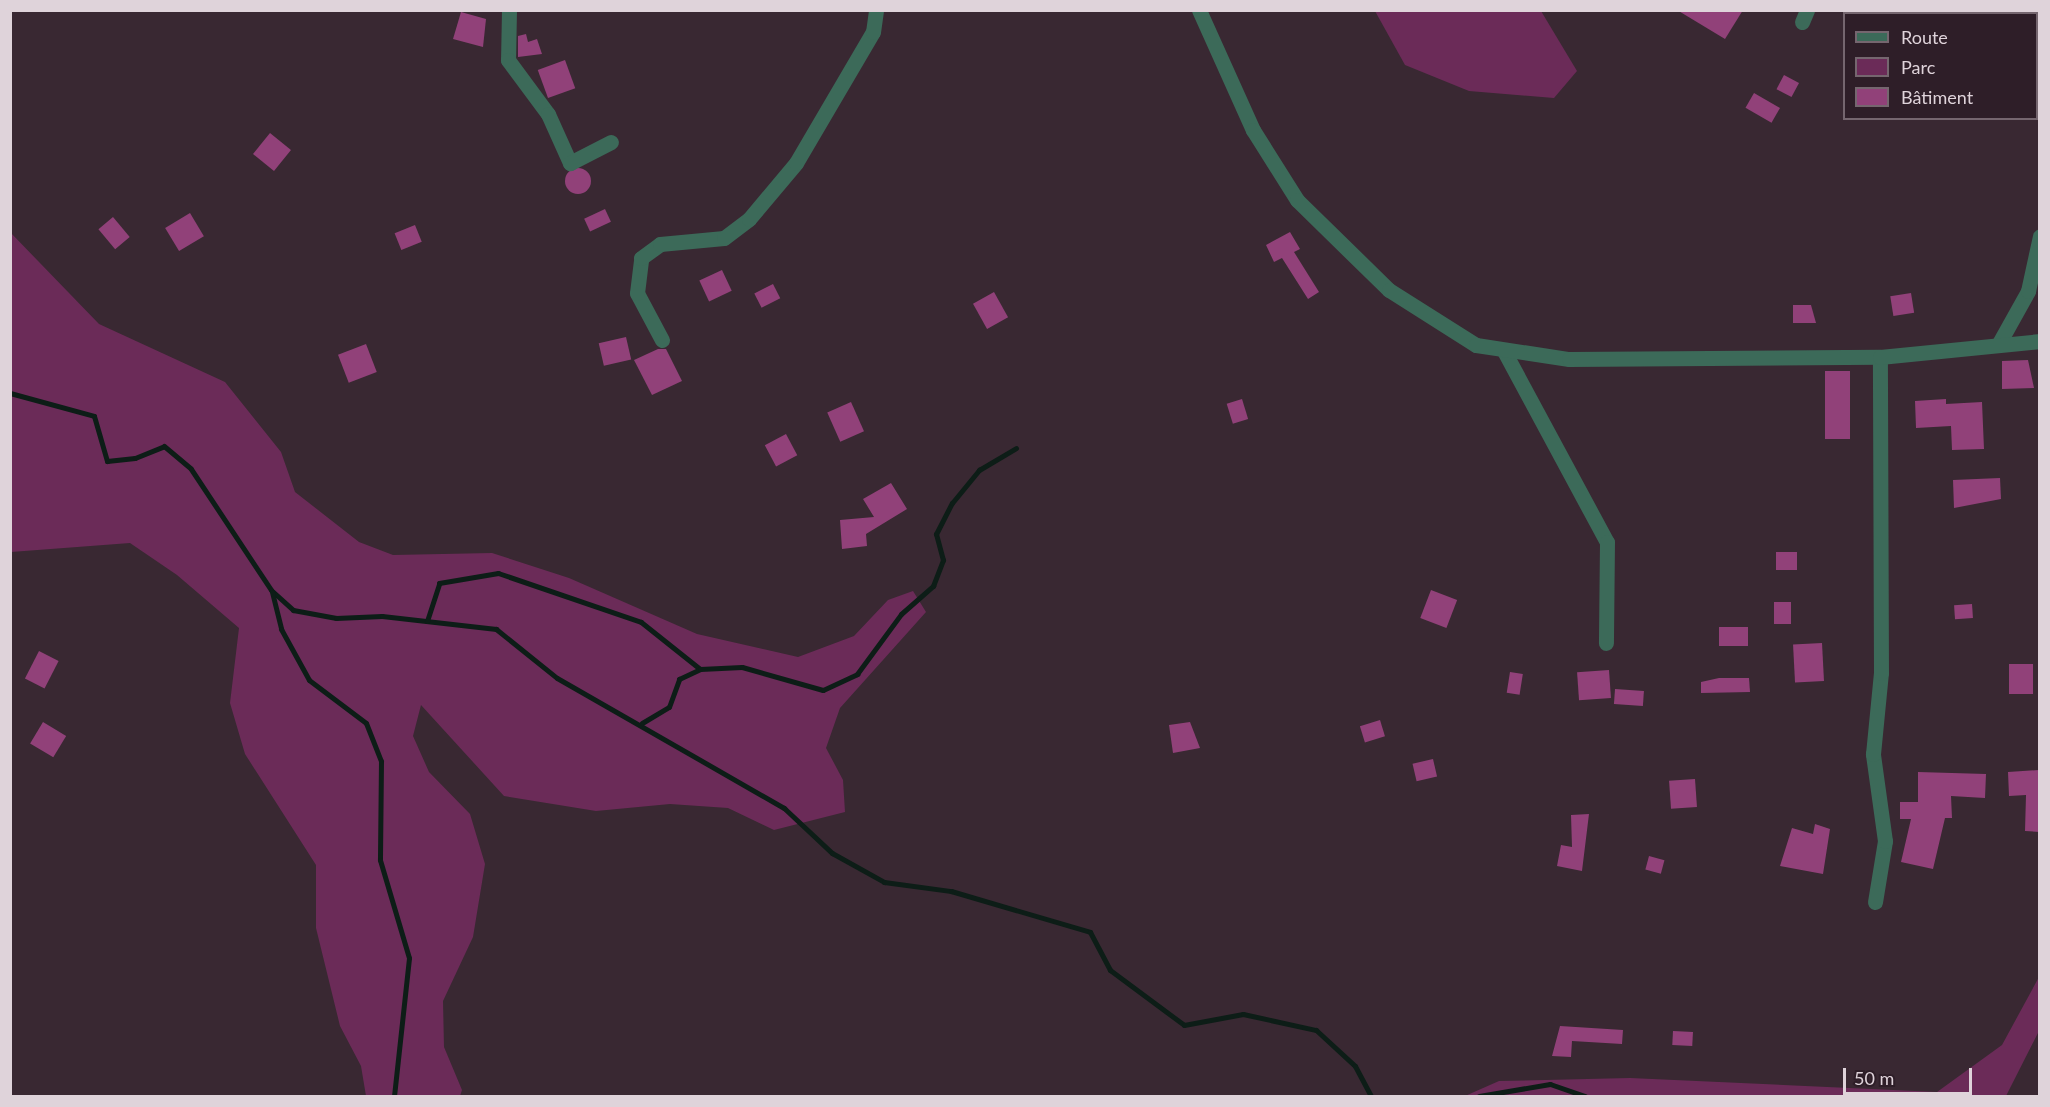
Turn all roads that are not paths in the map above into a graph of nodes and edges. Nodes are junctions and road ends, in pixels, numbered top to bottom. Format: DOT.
graph roads {
  1 [pos="509,10"];
  2 [pos="876,10"];
  3 [pos="1199,10"];
  4 [pos="611,142"];
  5 [pos="2040,236"];
  6 [pos="662,340"];
  7 [pos="2040,340"];
  8 [pos="1998,345"];
  9 [pos="1504,351"];
  10 [pos="1881,357"];
  11 [pos="1606,643"];
  12 [pos="1875,902"];
  1 -- 4 [label="street"];
  2 -- 6 [label="street"];
  3 -- 9 [label="street"];
  5 -- 8 [label="street"];
  7 -- 8 [label="street"];
  8 -- 10 [label="street"];
  9 -- 10 [label="street"];
  9 -- 11 [label="street"];
  10 -- 12 [label="street"];
}
